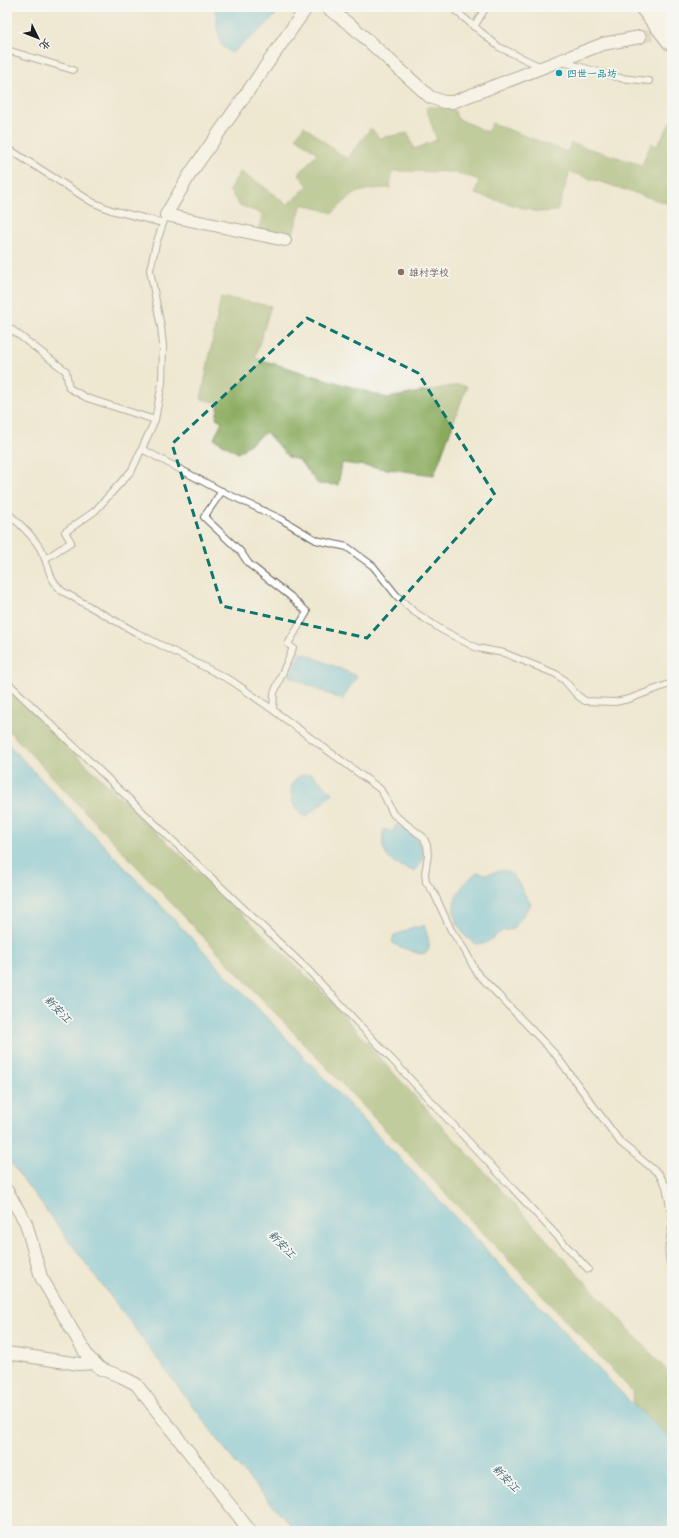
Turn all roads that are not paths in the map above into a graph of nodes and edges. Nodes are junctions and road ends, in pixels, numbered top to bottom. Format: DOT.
graph roads {
  1 [pos="307,7"];
  2 [pos="326,7"];
  3 [pos="451,7"];
  4 [pos="486,7"];
  5 [pos="647,7"];
  6 [pos="474,27"];
  7 [pos="640,37"];
  8 [pos="672,39"];
  9 [pos="7,50"];
  10 [pos="559,61"];
  11 [pos="542,68"];
  12 [pos="73,70"];
  13 [pos="649,81"];
  14 [pos="7,148"];
  15 [pos="165,219"];
  16 [pos="285,240"];
  17 [pos="7,326"];
  18 [pos="155,420"];
  19 [pos="142,449"];
  20 [pos="222,491"];
  21 [pos="7,512"];
  22 [pos="45,560"];
  23 [pos="7,682"];
  24 [pos="672,683"];
  25 [pos="274,710"];
  26 [pos="7,1191"];
  27 [pos="672,1217"];
  28 [pos="672,1227"];
  29 [pos="588,1269"];
  30 [pos="672,1269"];
  31 [pos="7,1353"];
  32 [pos="94,1364"];
  33 [pos="250,1531"];
  1 -- 15 [label="street"];
  2 -- 11 [label="street"];
  3 -- 6 [label="lane"];
  4 -- 6 [label="lane"];
  5 -- 8 [label="highway"];
  6 -- 11 [label="lane"];
  7 -- 10 [label="street"];
  9 -- 12 [label="lane"];
  10 -- 11 [label="street"];
  10 -- 13 [label="lane"];
  14 -- 15 [label="lane"];
  15 -- 16 [label="street"];
  15 -- 18 [label="lane"];
  17 -- 18 [label="lane"];
  18 -- 19 [label="lane"];
  19 -- 20 [label="lane"];
  19 -- 22 [label="lane"];
  20 -- 24 [label="lane"];
  20 -- 25 [label="lane"];
  21 -- 22 [label="lane"];
  22 -- 25 [label="lane"];
  23 -- 29 [label="lane"];
  25 -- 27 [label="lane"];
  26 -- 32 [label="street"];
  28 -- 30 [label="lane"];
  31 -- 32 [label="street"];
  32 -- 33 [label="street"];
}
